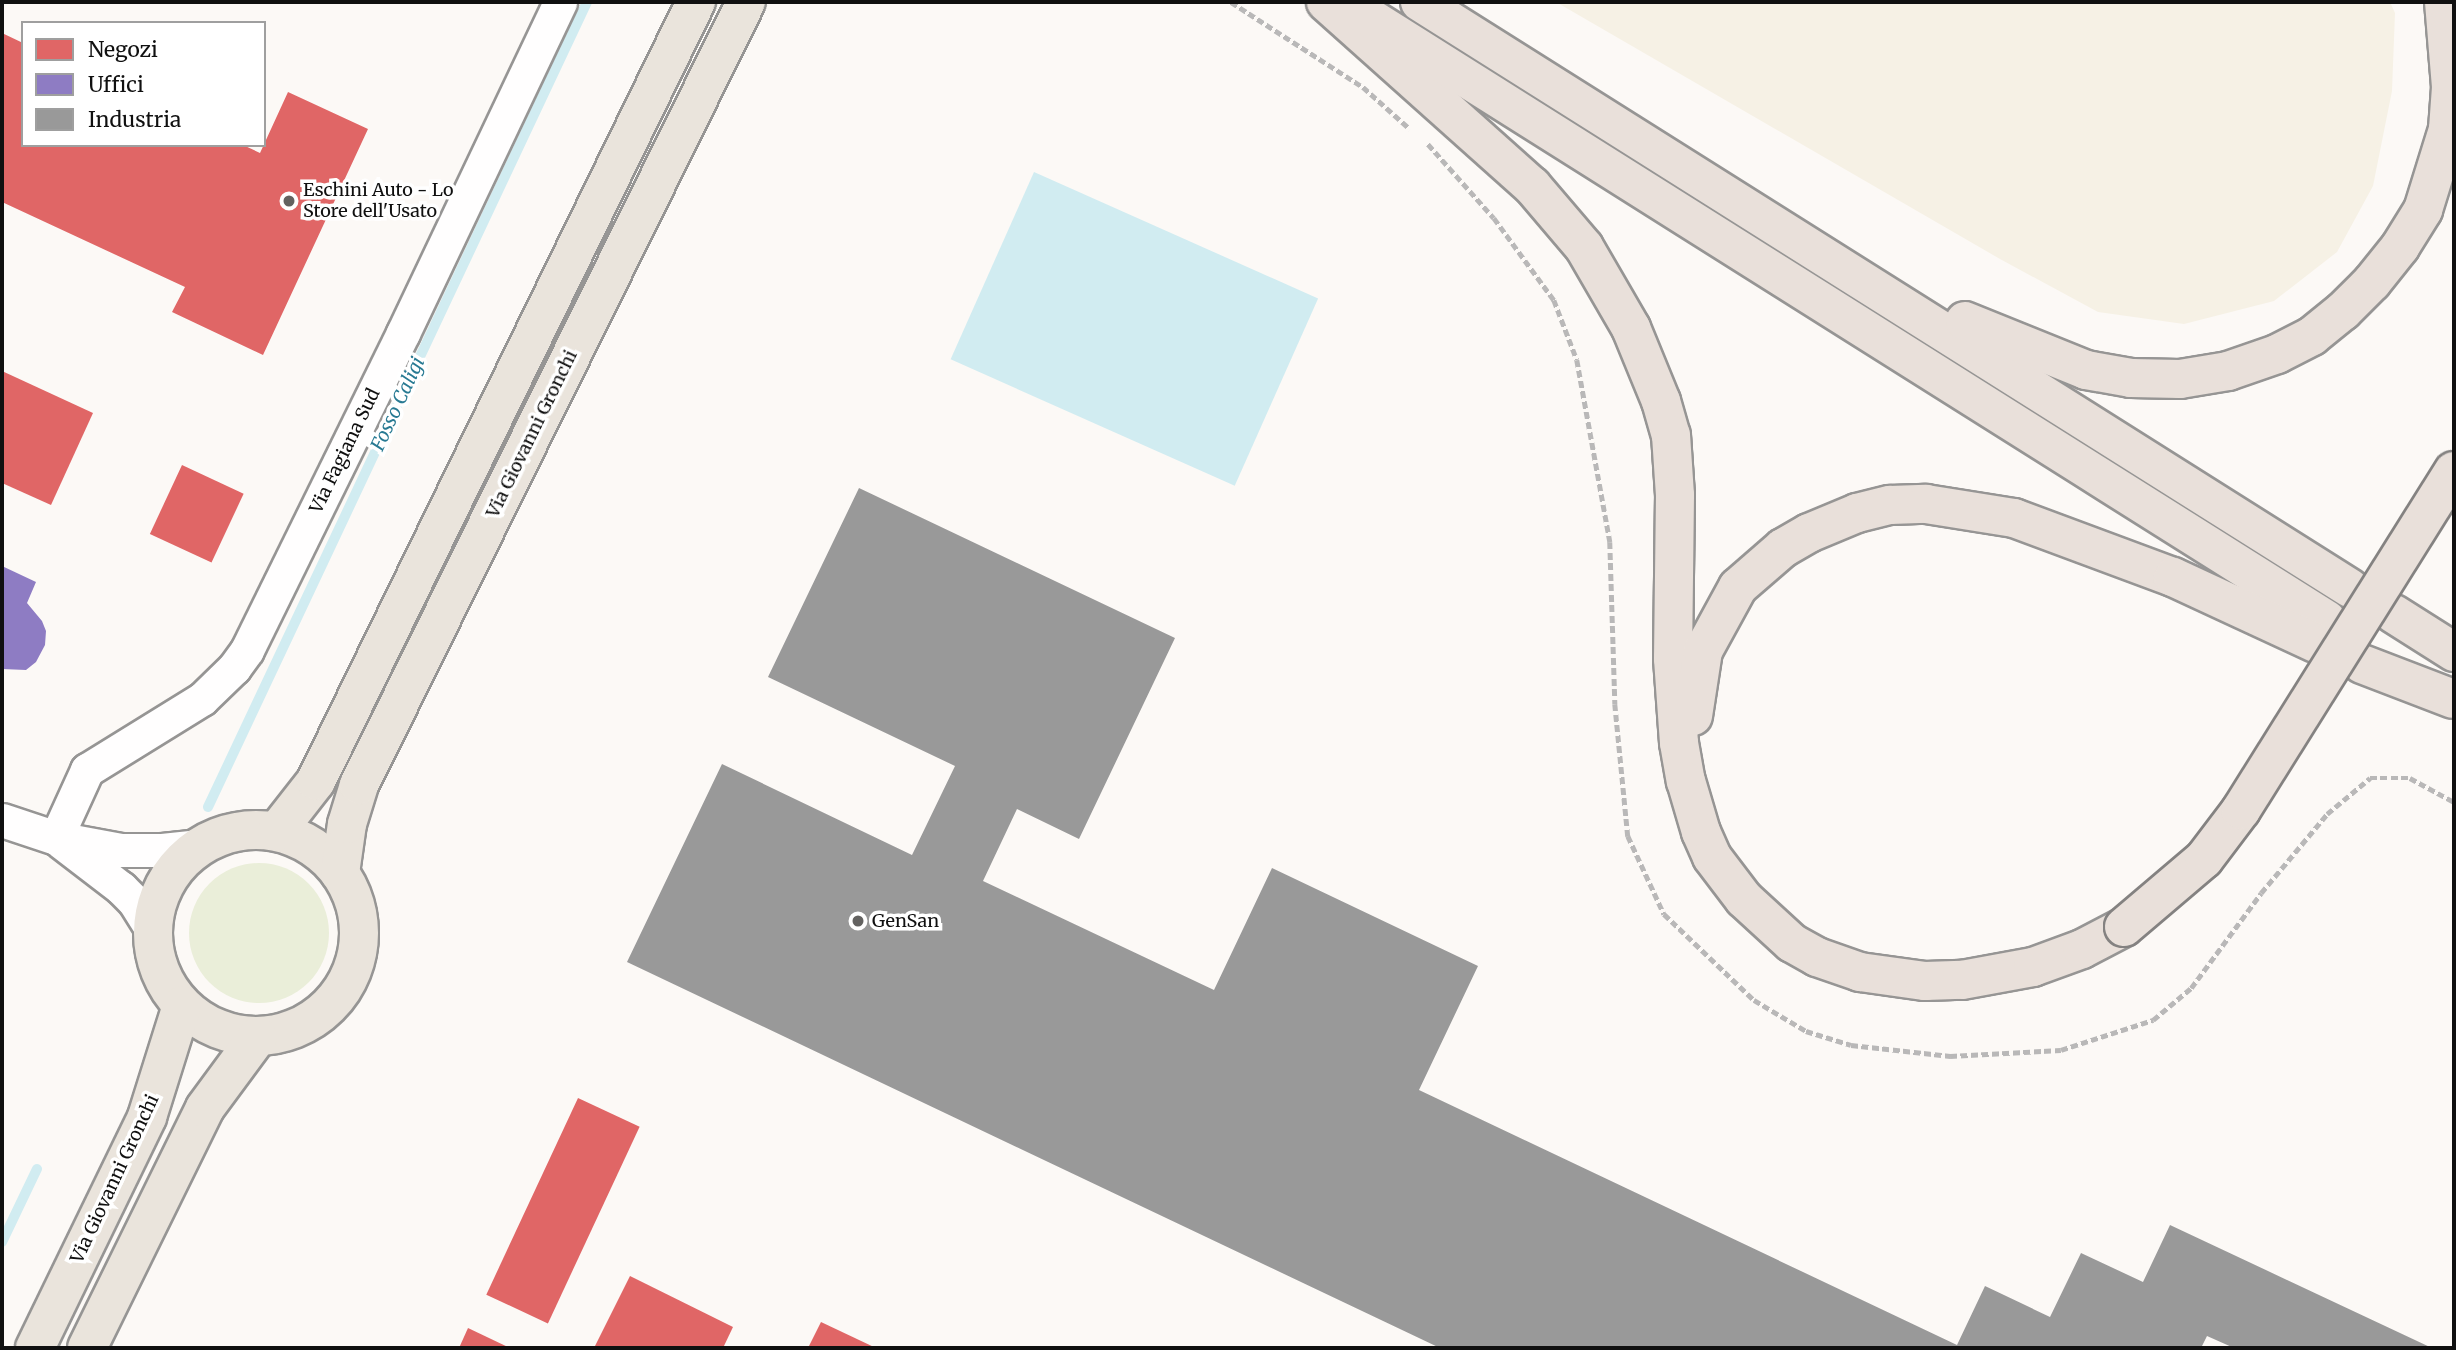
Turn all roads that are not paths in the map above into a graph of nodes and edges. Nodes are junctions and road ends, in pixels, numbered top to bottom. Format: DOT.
graph roads {
  1 [pos="560,2"];
  2 [pos="696,2"];
  3 [pos="746,2"];
  4 [pos="1326,2"];
  5 [pos="1344,2"];
  6 [pos="1420,2"];
  7 [pos="2444,2"];
  8 [pos="1838,264"];
  9 [pos="2454,471"];
  10 [pos="2350,588"];
  11 [pos="2394,614"];
  12 [pos="2454,652"];
  13 [pos="2367,656"];
  14 [pos="2454,699"];
  15 [pos="1686,781"];
  16 [pos="2,820"];
  17 [pos="277,831"];
  18 [pos="56,838"];
  19 [pos="200,846"];
  20 [pos="340,873"];
  21 [pos="152,930"];
  22 [pos="182,1004"];
  23 [pos="258,1036"];
  24 [pos="35,1348"];
  25 [pos="88,1348"];
  1 -- 18 [label="street, Via Fagiana Sud"];
  2 -- 17 [label="main road"];
  3 -- 20 [label="main road, Via Giovanni Gronchi"];
  4 -- 15 [label="highway"];
  5 -- 15 [label="highway"];
  6 -- 8 [label="highway"];
  7 -- 8 [label="highway"];
  8 -- 10 [label="highway"];
  9 -- 15 [label="highway, bridge"];
  11 -- 12 [label="highway"];
  13 -- 14 [label="highway"];
  16 -- 18 [label="street"];
  17 -- 19 [label="main road"];
  17 -- 20 [label="main road"];
  18 -- 19 [label="street"];
  18 -- 21 [label="street"];
  19 -- 21 [label="main road"];
  20 -- 23 [label="main road"];
  21 -- 22 [label="main road"];
  22 -- 23 [label="main road"];
  22 -- 24 [label="main road, Via Giovanni Gronchi"];
  23 -- 25 [label="main road"];
}
